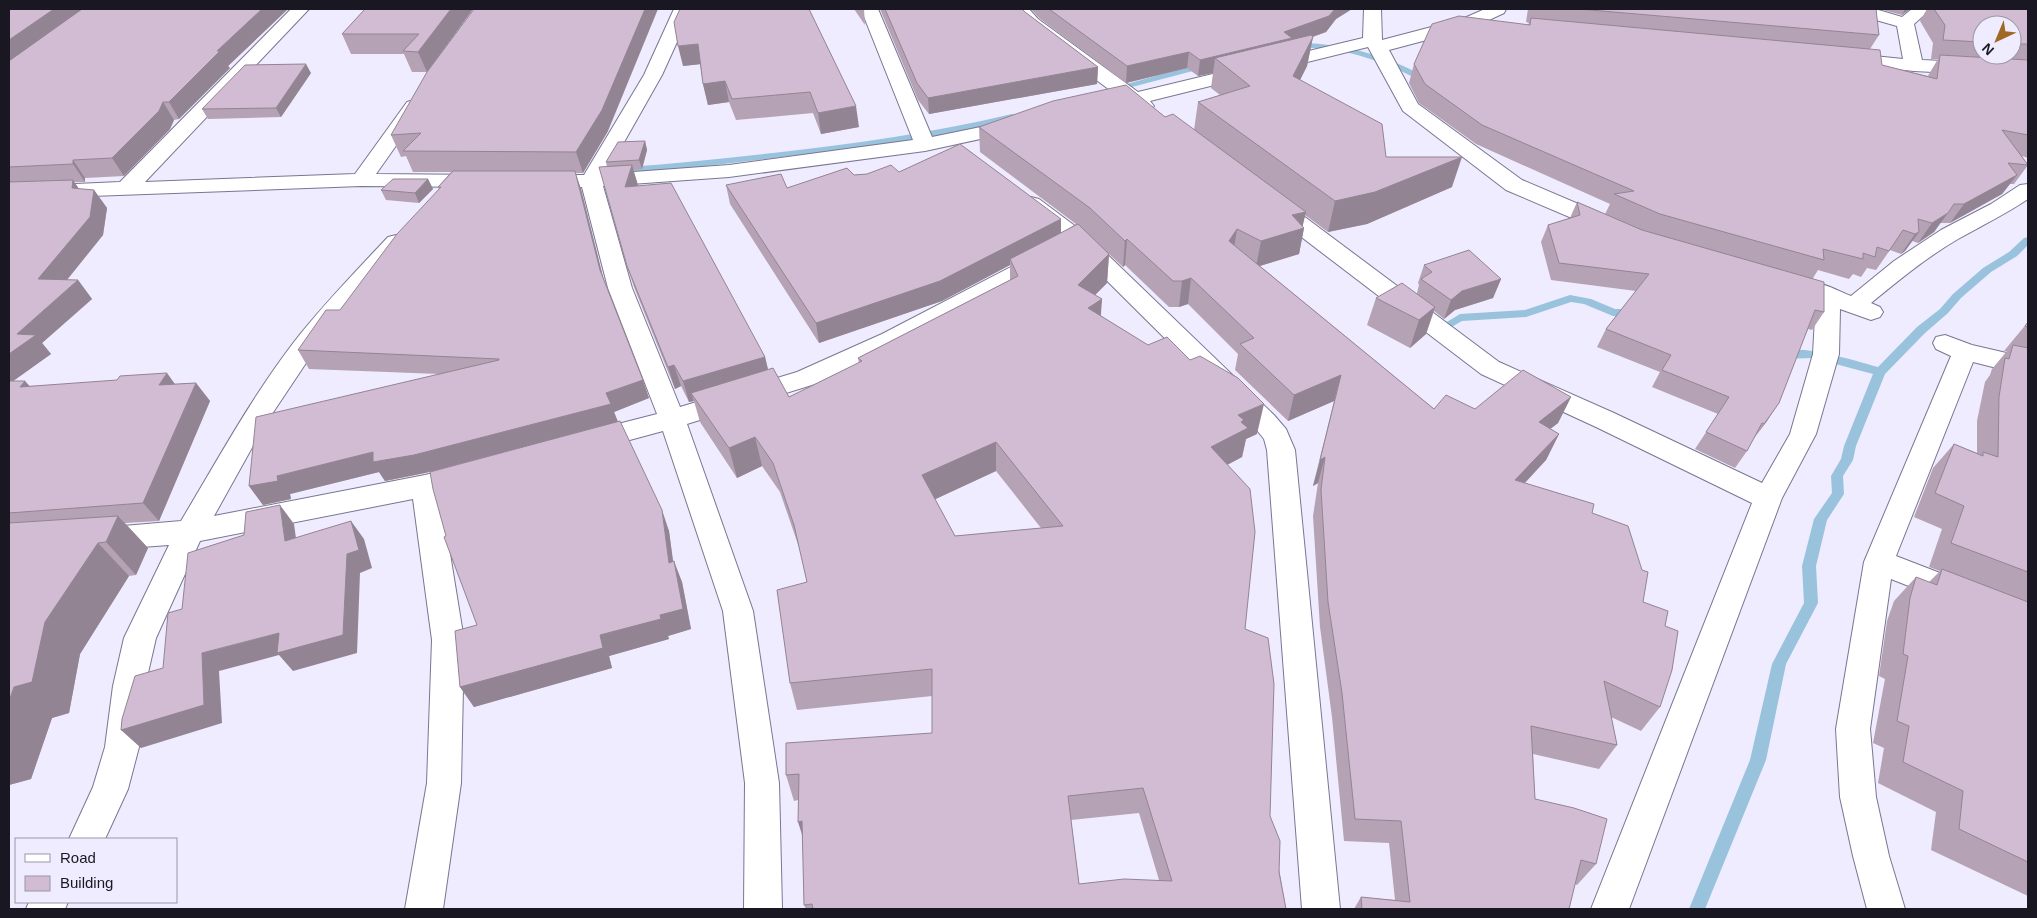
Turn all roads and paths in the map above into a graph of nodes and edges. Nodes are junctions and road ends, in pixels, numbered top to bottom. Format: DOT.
graph roads {
  1 [pos="300,9"];
  2 [pos="683,9"];
  3 [pos="869,9"];
  4 [pos="1020,9"];
  5 [pos="1372,9"];
  6 [pos="1498,9"];
  7 [pos="1857,9"];
  8 [pos="1923,9"];
  9 [pos="1905,23"];
  10 [pos="1466,24"];
  11 [pos="1505,27"];
  12 [pos="1375,44"];
  13 [pos="1826,57"];
  14 [pos="1914,65"];
  15 [pos="2028,71"];
  16 [pos="422,94"];
  17 [pos="1135,99"];
  18 [pos="1088,110"];
  19 [pos="1159,117"];
  20 [pos="1032,122"];
  21 [pos="936,143"];
  22 [pos="977,163"];
  23 [pos="361,180"];
  24 [pos="454,181"];
  25 [pos="591,181"];
  26 [pos="126,189"];
  27 [pos="1013,190"];
  28 [pos="2028,190"];
  29 [pos="9,193"];
  30 [pos="1261,195"];
  31 [pos="1624,232"];
  32 [pos="1078,240"];
  33 [pos="1791,283"];
  34 [pos="1851,303"];
  35 [pos="2028,367"];
  36 [pos="672,418"];
  37 [pos="567,447"];
  38 [pos="491,468"];
  39 [pos="425,486"];
  40 [pos="1768,498"];
  41 [pos="190,532"];
  42 [pos="76,541"];
  43 [pos="1879,562"];
  44 [pos="2028,620"];
  45 [pos="87,838"];
  46 [pos="424,909"];
  47 [pos="763,909"];
  48 [pos="1321,909"];
  49 [pos="1610,909"];
  50 [pos="1886,909"];
  1 -- 26 [label="street"];
  2 -- 25 [label="street"];
  3 -- 21 [label="street"];
  4 -- 17 [label="street"];
  5 -- 12 [label="street"];
  6 -- 10 [label="street"];
  7 -- 9 [label="street"];
  8 -- 9 [label="street"];
  9 -- 14 [label="street"];
  10 -- 11 [label="street"];
  10 -- 12 [label="street"];
  12 -- 17 [label="street"];
  12 -- 31 [label="street"];
  13 -- 14 [label="street"];
  14 -- 15 [label="street"];
  16 -- 23 [label="street"];
  17 -- 18 [label="street"];
  17 -- 19 [label="street"];
  20 -- 21 [label="street"];
  21 -- 22 [label="street"];
  21 -- 25 [label="street"];
  23 -- 24 [label="street"];
  23 -- 26 [label="street"];
  24 -- 25 [label="street"];
  24 -- 41 [label="street"];
  25 -- 36 [label="street"];
  26 -- 29 [label="street"];
  27 -- 32 [label="street"];
  28 -- 34 [label="street"];
  30 -- 40 [label="street"];
  32 -- 36 [label="street"];
  32 -- 48 [label="street"];
  33 -- 34 [label="street"];
  34 -- 40 [label="street"];
  35 -- 43 [label="street"];
  36 -- 37 [label="street"];
  36 -- 47 [label="street"];
  38 -- 39 [label="street"];
  39 -- 41 [label="street"];
  39 -- 46 [label="street"];
  40 -- 49 [label="street"];
  41 -- 42 [label="street"];
  41 -- 45 [label="street"];
  43 -- 44 [label="street"];
  43 -- 50 [label="street"];
}
